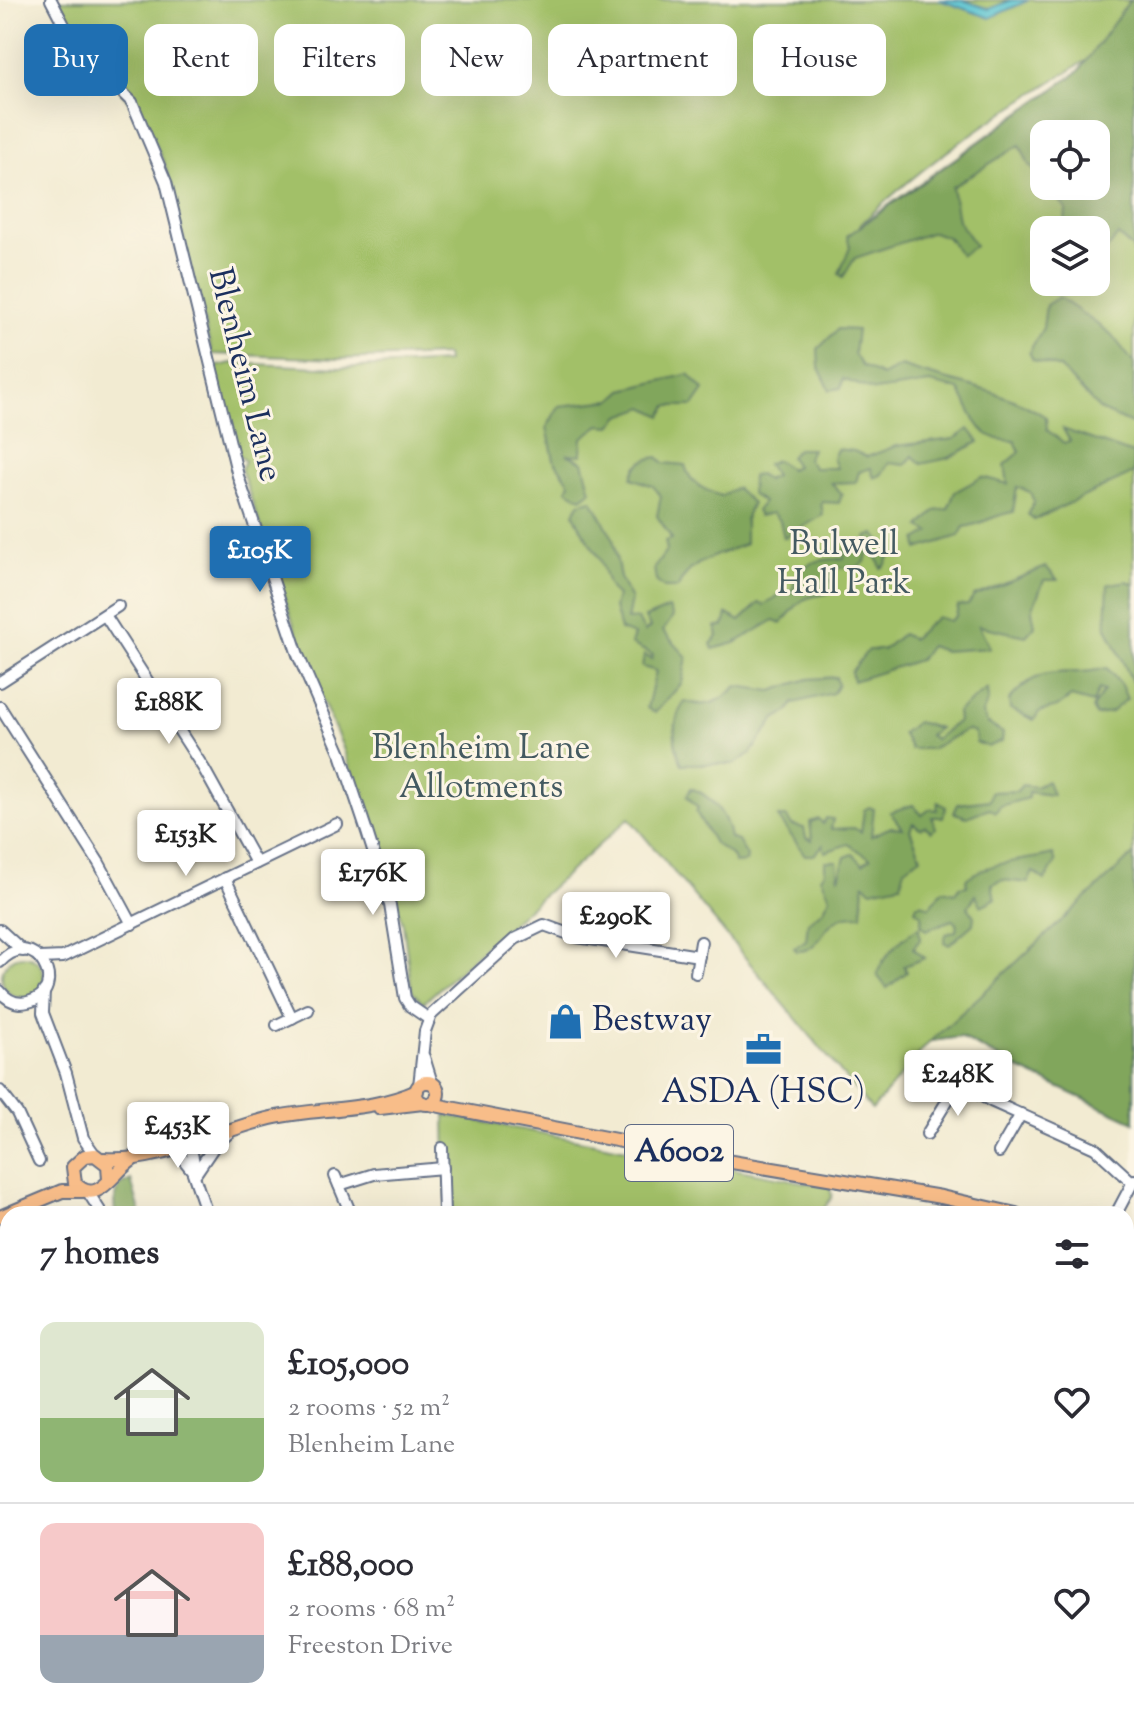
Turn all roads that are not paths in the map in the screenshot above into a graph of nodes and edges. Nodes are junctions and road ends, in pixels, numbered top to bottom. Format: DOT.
graph roads {
  1 [pos="51,0"];
  2 [pos="118,606"];
  3 [pos="105,615"];
  4 [pos="0,682"];
  5 [pos="0,707"];
  6 [pos="337,824"];
  7 [pos="256,863"];
  8 [pos="225,878"];
  9 [pos="132,924"];
  10 [pos="0,930"];
  11 [pos="701,942"];
  12 [pos="23,951"];
  13 [pos="699,956"];
  14 [pos="63,957"];
  15 [pos="40,958"];
  16 [pos="0,962"];
  17 [pos="696,973"];
  18 [pos="48,976"];
  19 [pos="44,991"];
  20 [pos="2,995"];
  21 [pos="20,1003"];
  22 [pos="308,1010"];
  23 [pos="292,1018"];
  24 [pos="429,1019"];
  25 [pos="277,1025"];
  26 [pos="49,1029"];
  27 [pos="932,1065"];
  28 [pos="958,1083"];
  29 [pos="426,1087"];
  30 [pos="0,1091"];
  31 [pos="426,1104"];
  32 [pos="369,1106"];
  33 [pos="1021,1114"];
  34 [pos="485,1115"];
  35 [pos="235,1128"];
  36 [pos="927,1134"];
  37 [pos="83,1138"];
  38 [pos="190,1144"];
  39 [pos="442,1148"];
  40 [pos="1005,1148"];
  41 [pos="175,1149"];
  42 [pos="100,1157"];
  43 [pos="132,1160"];
  44 [pos="39,1161"];
  45 [pos="74,1167"];
  46 [pos="443,1168"];
  47 [pos="196,1173"];
  48 [pos="109,1180"];
  49 [pos="1133,1181"];
  50 [pos="200,1190"];
  51 [pos="85,1192"];
  52 [pos="9,1206"];
  53 [pos="26,1206"];
  54 [pos="96,1206"];
  55 [pos="205,1206"];
  56 [pos="348,1206"];
  57 [pos="444,1206"];
  58 [pos="982,1206"];
  59 [pos="1120,1206"];
  1 -- 24 [label="street, Blenheim Lane"];
  2 -- 3 [label="street"];
  3 -- 4 [label="street"];
  3 -- 7 [label="street"];
  5 -- 9 [label="street"];
  6 -- 7 [label="street"];
  7 -- 8 [label="street"];
  8 -- 9 [label="street"];
  8 -- 23 [label="street"];
  9 -- 14 [label="street"];
  10 -- 12 [label="street"];
  10 -- 16 [label="street"];
  11 -- 13 [label="street"];
  12 -- 15 [label="street"];
  12 -- 16 [label="street"];
  13 -- 17 [label="street"];
  13 -- 24 [label="street"];
  14 -- 15 [label="street"];
  14 -- 18 [label="street"];
  15 -- 18 [label="street"];
  18 -- 19 [label="street"];
  19 -- 21 [label="street"];
  19 -- 26 [label="street"];
  20 -- 21 [label="street"];
  21 -- 26 [label="street"];
  22 -- 23 [label="street"];
  23 -- 25 [label="street"];
  24 -- 29 [label="street"];
  26 -- 37 [label="street"];
  27 -- 28 [label="street"];
  28 -- 33 [label="street"];
  28 -- 36 [label="street"];
  29 -- 31 [label="main road"];
  29 -- 31 [label="main road"];
  29 -- 32 [label="main road, A6002"];
  29 -- 34 [label="main road, A6002"];
  30 -- 44 [label="street"];
  31 -- 32 [label="main road, A6002"];
  31 -- 34 [label="main road, A6002"];
  32 -- 35 [label="main road, A6002"];
  33 -- 40 [label="street"];
  33 -- 49 [label="street"];
  34 -- 58 [label="main road, A6002"];
  35 -- 38 [label="main road, A6002"];
  35 -- 47 [label="street"];
  37 -- 42 [label="street"];
  37 -- 45 [label="street"];
  38 -- 41 [label="main road, A6002"];
  38 -- 47 [label="street"];
  39 -- 46 [label="street"];
  41 -- 43 [label="main road, A6002"];
  41 -- 50 [label="street"];
  42 -- 43 [label="main road, A6002"];
  42 -- 45 [label="main road"];
  42 -- 48 [label="main road"];
  43 -- 48 [label="main road, A6002"];
  45 -- 51 [label="main road"];
  45 -- 52 [label="main road"];
  46 -- 56 [label="street"];
  46 -- 57 [label="street"];
  47 -- 50 [label="street"];
  48 -- 51 [label="main road"];
  49 -- 59 [label="street"];
  50 -- 55 [label="street"];
  51 -- 53 [label="main road"];
  51 -- 54 [label="street"];
}
